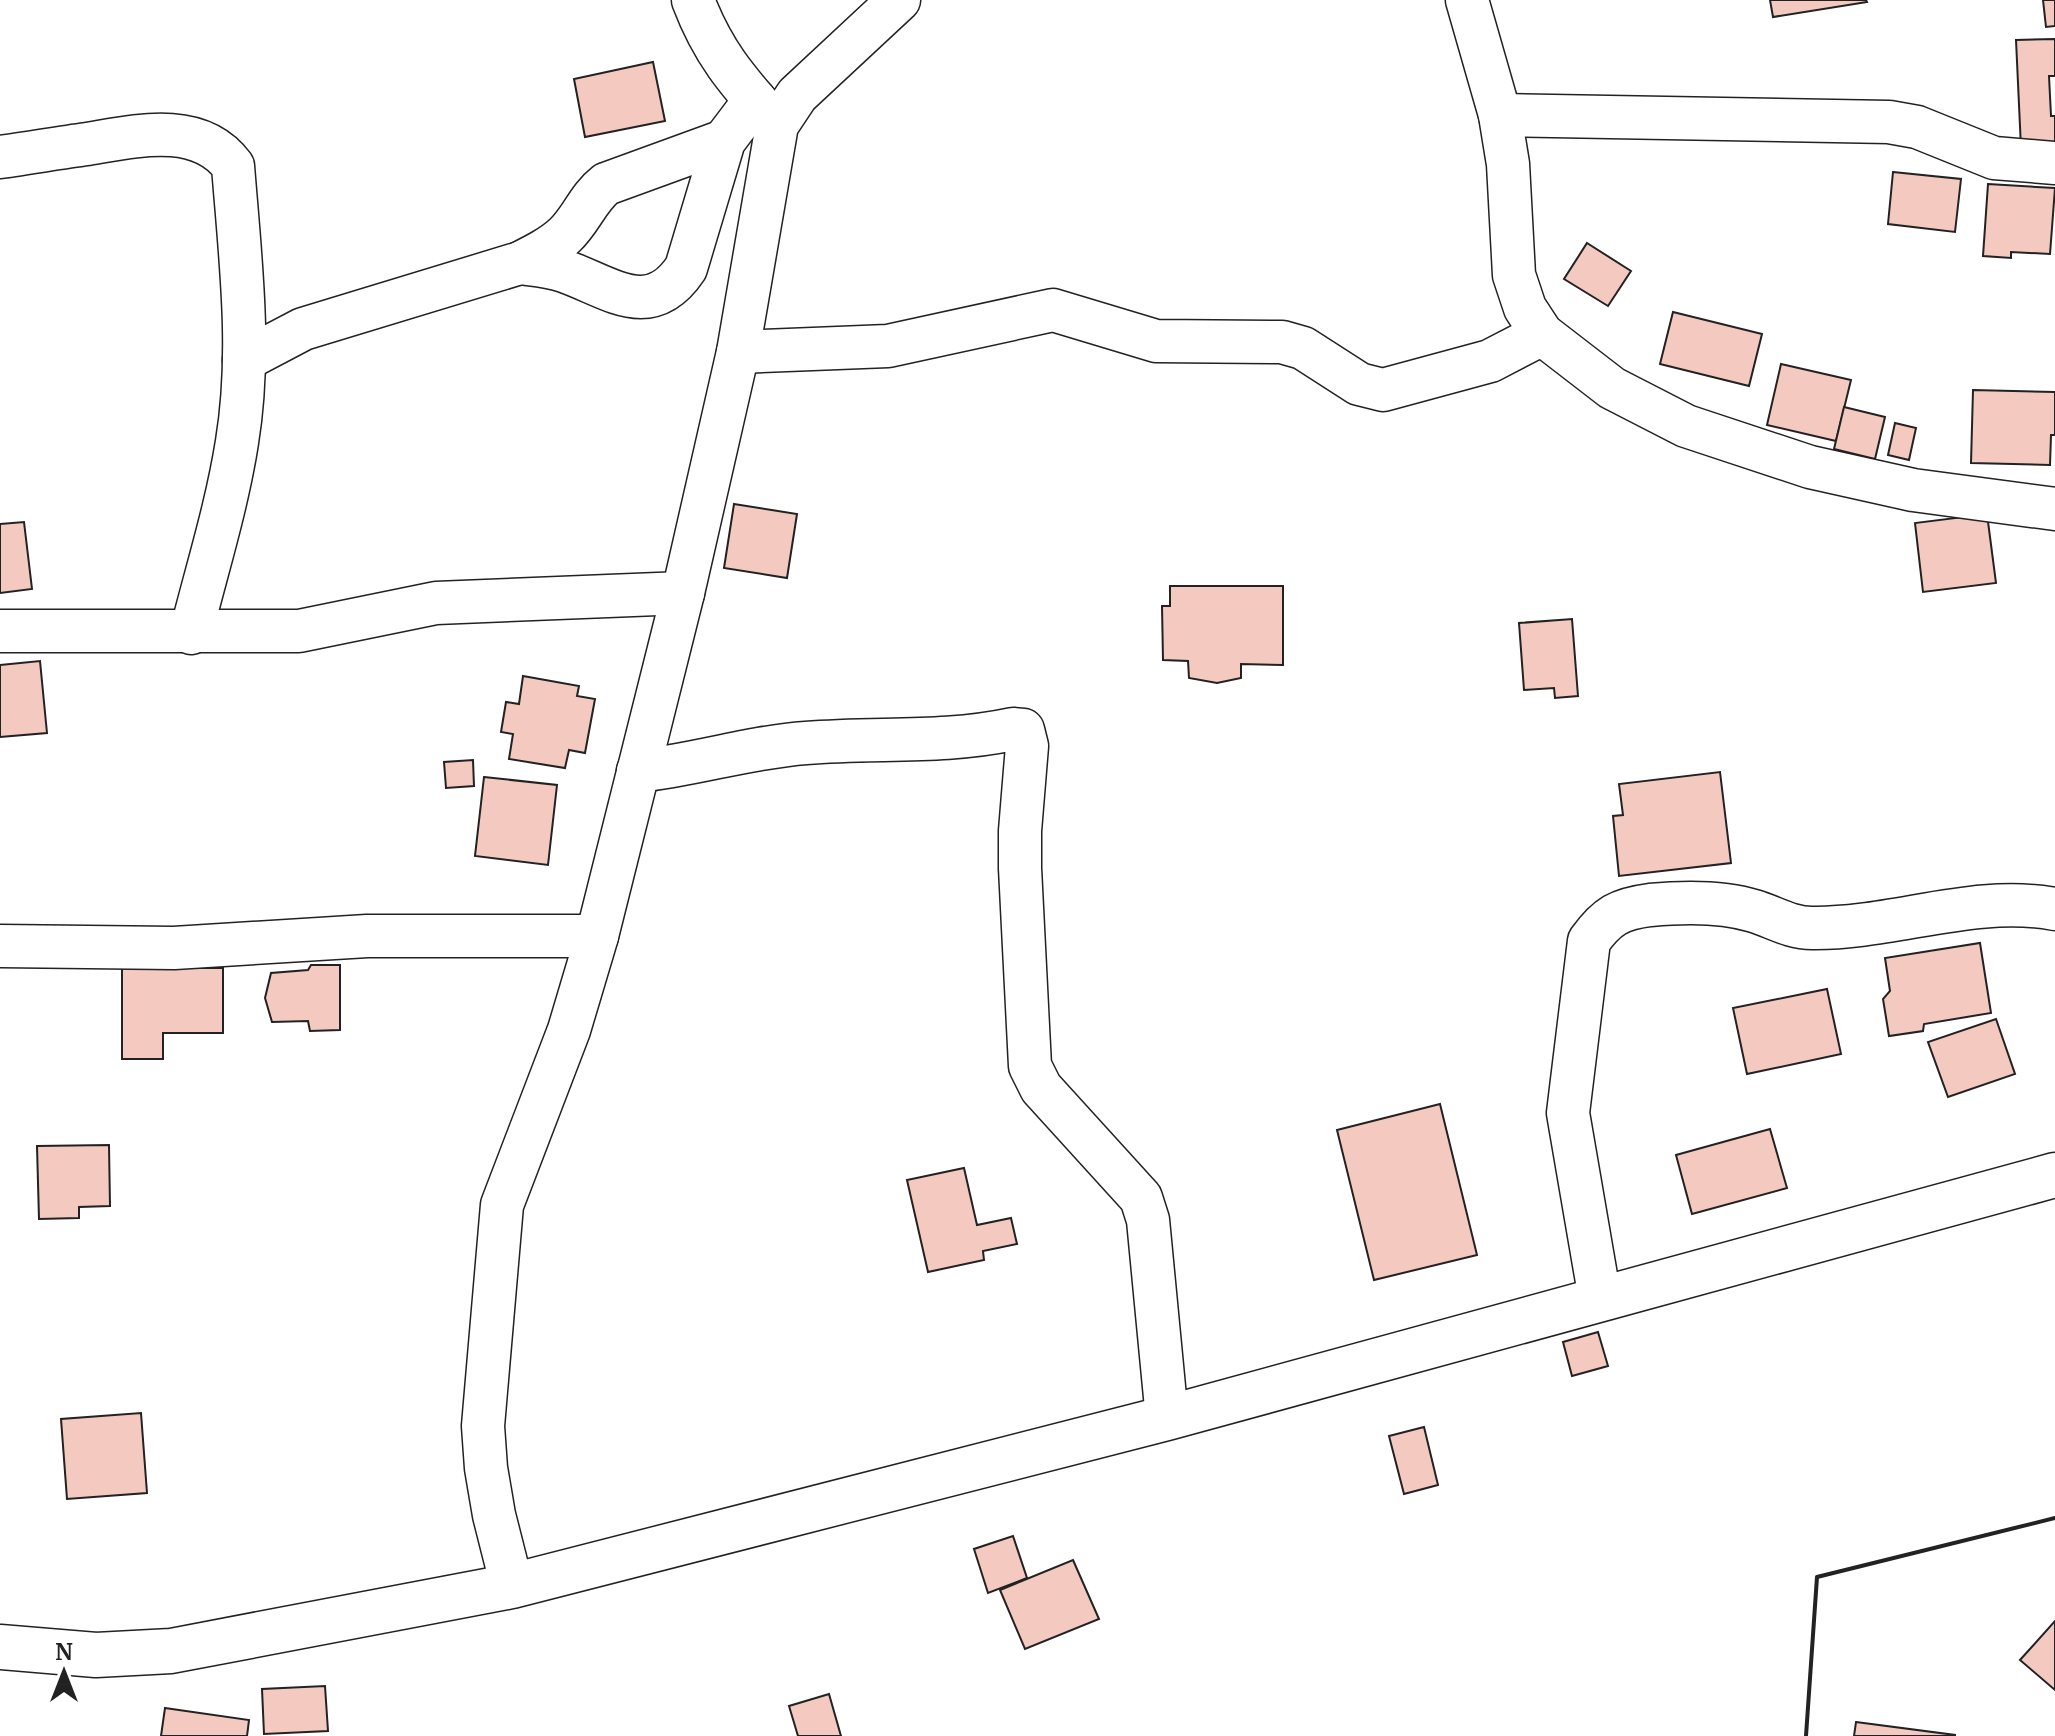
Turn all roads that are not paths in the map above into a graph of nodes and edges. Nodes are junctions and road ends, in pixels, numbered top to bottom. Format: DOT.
graph roads {
  1 [pos="693,0"];
  2 [pos="899,0"];
  3 [pos="1467,0"];
  4 [pos="766,113"];
  5 [pos="1500,115"];
  6 [pos="724,141"];
  7 [pos="0,157"];
  8 [pos="2055,163"];
  9 [pos="520,263"];
  10 [pos="1542,334"];
  11 [pos="738,352"];
  12 [pos="244,360"];
  13 [pos="2055,509"];
  14 [pos="683,593"];
  15 [pos="0,631"];
  16 [pos="191,633"];
  17 [pos="638,771"];
  18 [pos="2055,909"];
  19 [pos="597,936"];
  20 [pos="0,946"];
  21 [pos="2055,1175"];
  22 [pos="1600,1299"];
  23 [pos="1167,1418"];
  24 [pos="512,1586"];
  25 [pos="0,1647"];
  1 -- 4 [label="street"];
  2 -- 4 [label="street"];
  3 -- 5 [label="street"];
  4 -- 6 [label="street"];
  4 -- 11 [label="street"];
  5 -- 8 [label="street"];
  5 -- 10 [label="street"];
  6 -- 9 [label="street"];
  6 -- 9 [label="street"];
  7 -- 12 [label="street"];
  9 -- 12 [label="street"];
  10 -- 11 [label="street"];
  10 -- 13 [label="street"];
  11 -- 14 [label="street"];
  12 -- 16 [label="street"];
  14 -- 16 [label="street"];
  14 -- 17 [label="street"];
  15 -- 16 [label="street"];
  17 -- 19 [label="street"];
  17 -- 23 [label="street"];
  18 -- 22 [label="street"];
  19 -- 20 [label="street"];
  19 -- 24 [label="street"];
  21 -- 22 [label="highway"];
  22 -- 23 [label="highway"];
  23 -- 24 [label="highway"];
  24 -- 25 [label="highway"];
}
